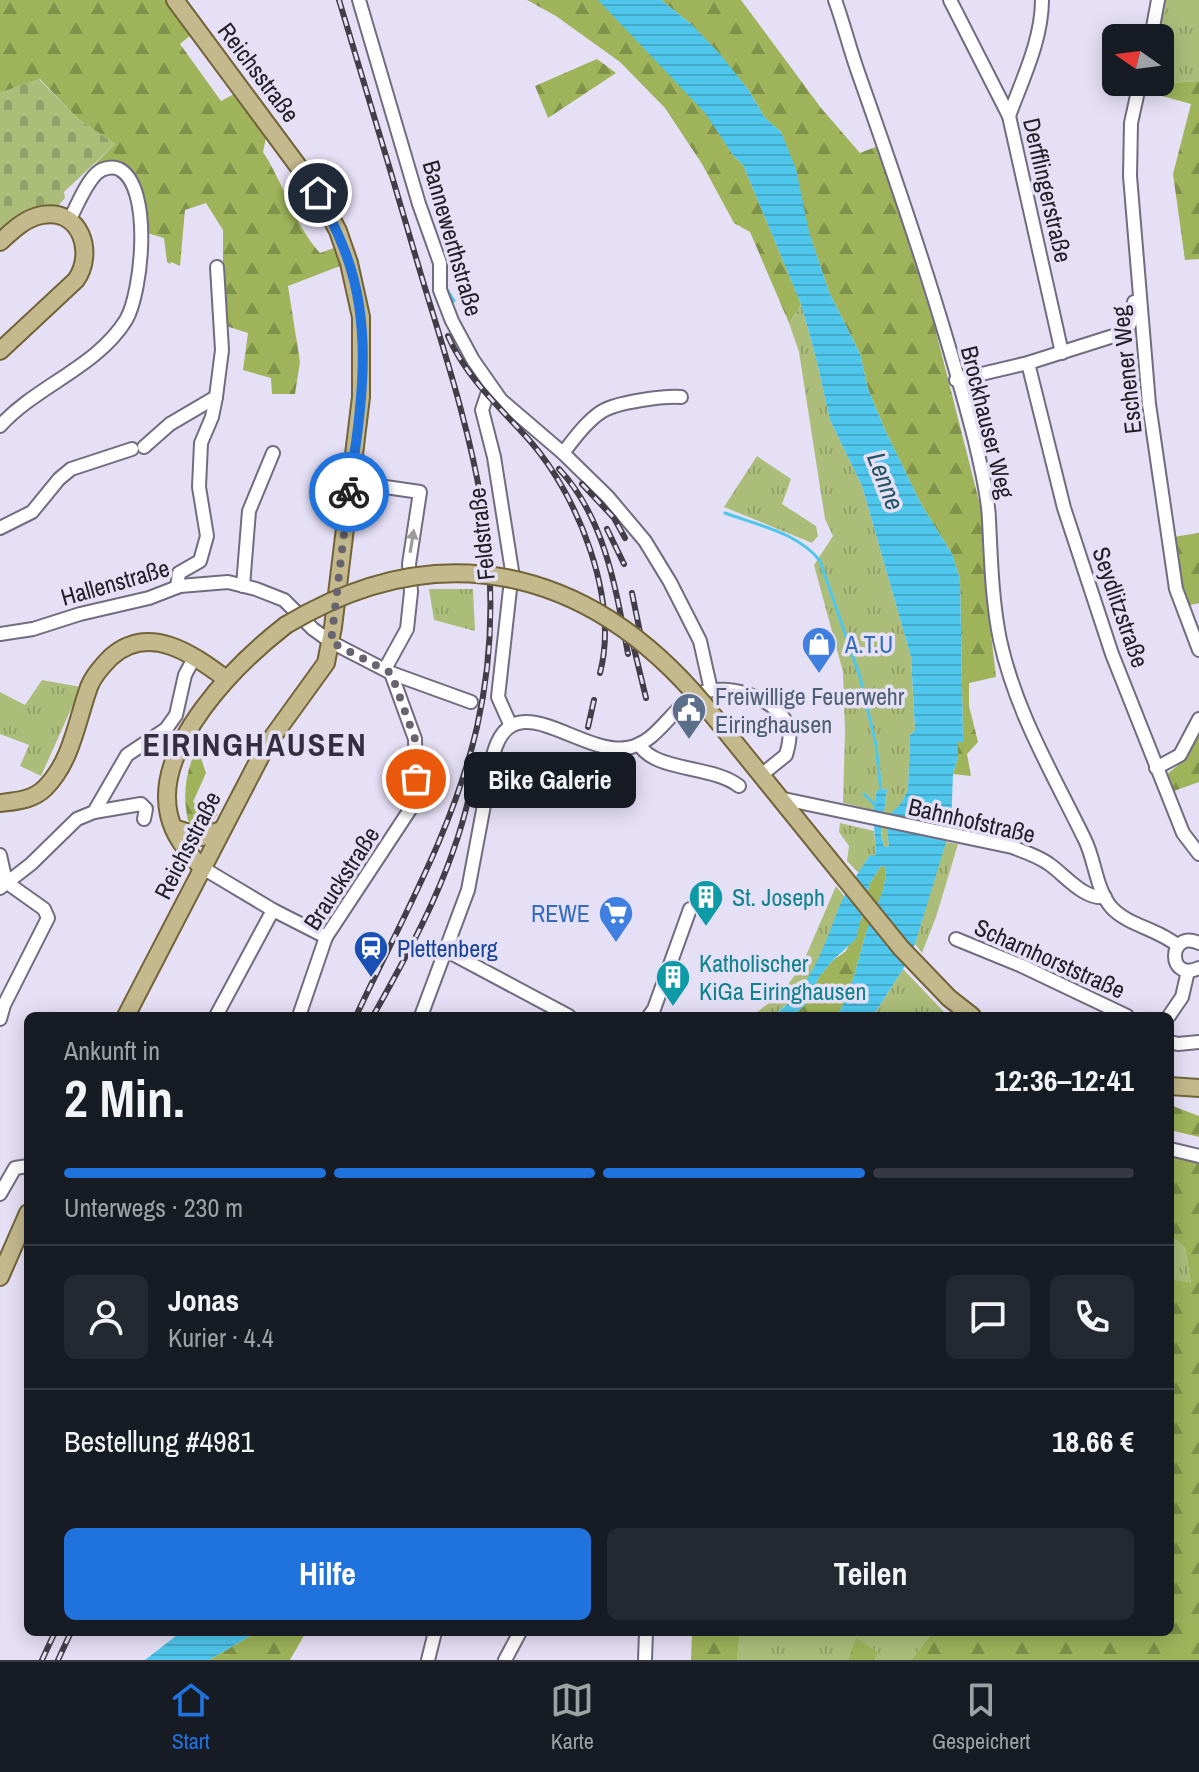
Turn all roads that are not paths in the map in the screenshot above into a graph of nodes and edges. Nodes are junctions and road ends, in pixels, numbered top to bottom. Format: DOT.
graph roads {
  1 [pos="175,0"];
  2 [pos="359,0"];
  3 [pos="835,0"];
  4 [pos="950,0"];
  5 [pos="1042,0"];
  6 [pos="1158,0"];
  7 [pos="1154,24"];
  8 [pos="1137,96"];
  9 [pos="1009,116"];
  10 [pos="69,221"];
  11 [pos="0,242"];
  12 [pos="217,267"];
  13 [pos="1139,284"];
  14 [pos="0,351"];
  15 [pos="1062,353"];
  16 [pos="1028,363"];
  17 [pos="956,380"];
  18 [pos="490,386"];
  19 [pos="216,397"];
  20 [pos="681,397"];
  21 [pos="0,426"];
  22 [pos="273,453"];
  23 [pos="563,453"];
  24 [pos="351,482"];
  25 [pos="0,528"];
  26 [pos="243,586"];
  27 [pos="177,587"];
  28 [pos="0,634"];
  29 [pos="331,642"];
  30 [pos="1199,650"];
  31 [pos="194,658"];
  32 [pos="388,671"];
  33 [pos="226,679"];
  34 [pos="711,690"];
  35 [pos="471,702"];
  36 [pos="1199,719"];
  37 [pos="510,724"];
  38 [pos="639,744"];
  39 [pos="1156,768"];
  40 [pos="760,776"];
  41 [pos="739,786"];
  42 [pos="779,798"];
  43 [pos="0,803"];
  44 [pos="94,812"];
  45 [pos="144,819"];
  46 [pos="174,828"];
  47 [pos="221,830"];
  48 [pos="1199,854"];
  49 [pos="0,855"];
  50 [pos="201,867"];
  51 [pos="3,885"];
  52 [pos="1105,897"];
  53 [pos="690,909"];
  54 [pos="273,910"];
  55 [pos="326,937"];
  56 [pos="956,939"];
  57 [pos="1199,943"];
  58 [pos="1178,946"];
  59 [pos="447,951"];
  60 [pos="1194,970"];
  61 [pos="128,1012"];
  62 [pos="218,1012"];
  63 [pos="300,1012"];
  64 [pos="424,1012"];
  65 [pos="561,1012"];
  66 [pos="652,1012"];
  67 [pos="967,1012"];
  68 [pos="1119,1012"];
  69 [pos="1172,1012"];
  70 [pos="0,1019"];
  71 [pos="1199,1042"];
  72 [pos="1174,1043"];
  73 [pos="1174,1150"];
  74 [pos="1199,1156"];
  75 [pos="24,1167"];
  76 [pos="0,1194"];
  77 [pos="24,1222"];
  78 [pos="0,1277"];
  79 [pos="434,1636"];
  80 [pos="518,1636"];
  81 [pos="646,1636"];
  82 [pos="428,1660"];
  83 [pos="505,1660"];
  84 [pos="645,1660"];
  1 -- 24 [label="main road, Reichsstraße"];
  2 -- 18 [label="street, Bannewerthstraße"];
  3 -- 17 [label="street, Brockhauser Weg"];
  4 -- 9 [label="street, Derfflingerstraße"];
  5 -- 9 [label="street"];
  6 -- 7 [label="street"];
  8 -- 13 [label="street, Eschener Weg"];
  9 -- 15 [label="street, Derfflingerstraße"];
  10 -- 11 [label="main road"];
  10 -- 14 [label="main road"];
  10 -- 21 [label="street"];
  12 -- 19 [label="street"];
  13 -- 15 [label="street"];
  13 -- 30 [label="street, Eschener Weg"];
  15 -- 16 [label="street"];
  16 -- 17 [label="street"];
  16 -- 39 [label="street, Seydlitzstraße"];
  17 -- 52 [label="street, Brockhauser Weg"];
  18 -- 23 [label="street, Bannewerthstraße"];
  18 -- 37 [label="street, Feldstraße"];
  19 -- 25 [label="street"];
  19 -- 27 [label="street"];
  20 -- 23 [label="street"];
  22 -- 26 [label="street"];
  23 -- 34 [label="street, Bannewerthstraße"];
  24 -- 29 [label="main road, Reichsstraße"];
  32 -- 24 [label="street, one-way"];
  26 -- 27 [label="street, Hallenstraße"];
  26 -- 29 [label="street, Hallenstraße"];
  27 -- 28 [label="street, Hallenstraße"];
  29 -- 32 [label="street, Hallenstraße"];
  29 -- 47 [label="main road, Reichsstraße"];
  31 -- 33 [label="main road"];
  31 -- 43 [label="main road"];
  31 -- 44 [label="street"];
  32 -- 35 [label="street, Hallenstraße"];
  32 -- 55 [label="street, Brauckstraße"];
  33 -- 40 [label="main road, bridge"];
  33 -- 46 [label="main road"];
  34 -- 38 [label="street"];
  34 -- 40 [label="street"];
  36 -- 39 [label="street"];
  37 -- 38 [label="street"];
  37 -- 59 [label="street"];
  38 -- 41 [label="street"];
  39 -- 48 [label="street, Seydlitzstraße"];
  40 -- 42 [label="main road"];
  42 -- 52 [label="street, Bahnhofstraße"];
  42 -- 67 [label="main road"];
  44 -- 45 [label="street"];
  44 -- 51 [label="street"];
  46 -- 47 [label="main road"];
  46 -- 50 [label="main road"];
  47 -- 50 [label="main road, Reichsstraße"];
  49 -- 51 [label="street"];
  50 -- 54 [label="street"];
  50 -- 61 [label="main road, Reichsstraße"];
  51 -- 70 [label="street"];
  52 -- 58 [label="street, Bahnhofstraße"];
  53 -- 66 [label="street"];
  54 -- 55 [label="street"];
  54 -- 62 [label="street"];
  55 -- 63 [label="street, Brauckstraße"];
  56 -- 68 [label="street, Scharnhorststraße"];
  57 -- 58 [label="street"];
  58 -- 60 [label="street"];
  59 -- 64 [label="street"];
  59 -- 65 [label="street"];
  60 -- 69 [label="street"];
  71 -- 72 [label="street"];
  73 -- 74 [label="street"];
  75 -- 76 [label="street"];
  77 -- 78 [label="main road"];
  79 -- 82 [label="street"];
  80 -- 83 [label="street"];
  81 -- 84 [label="street"];
}
